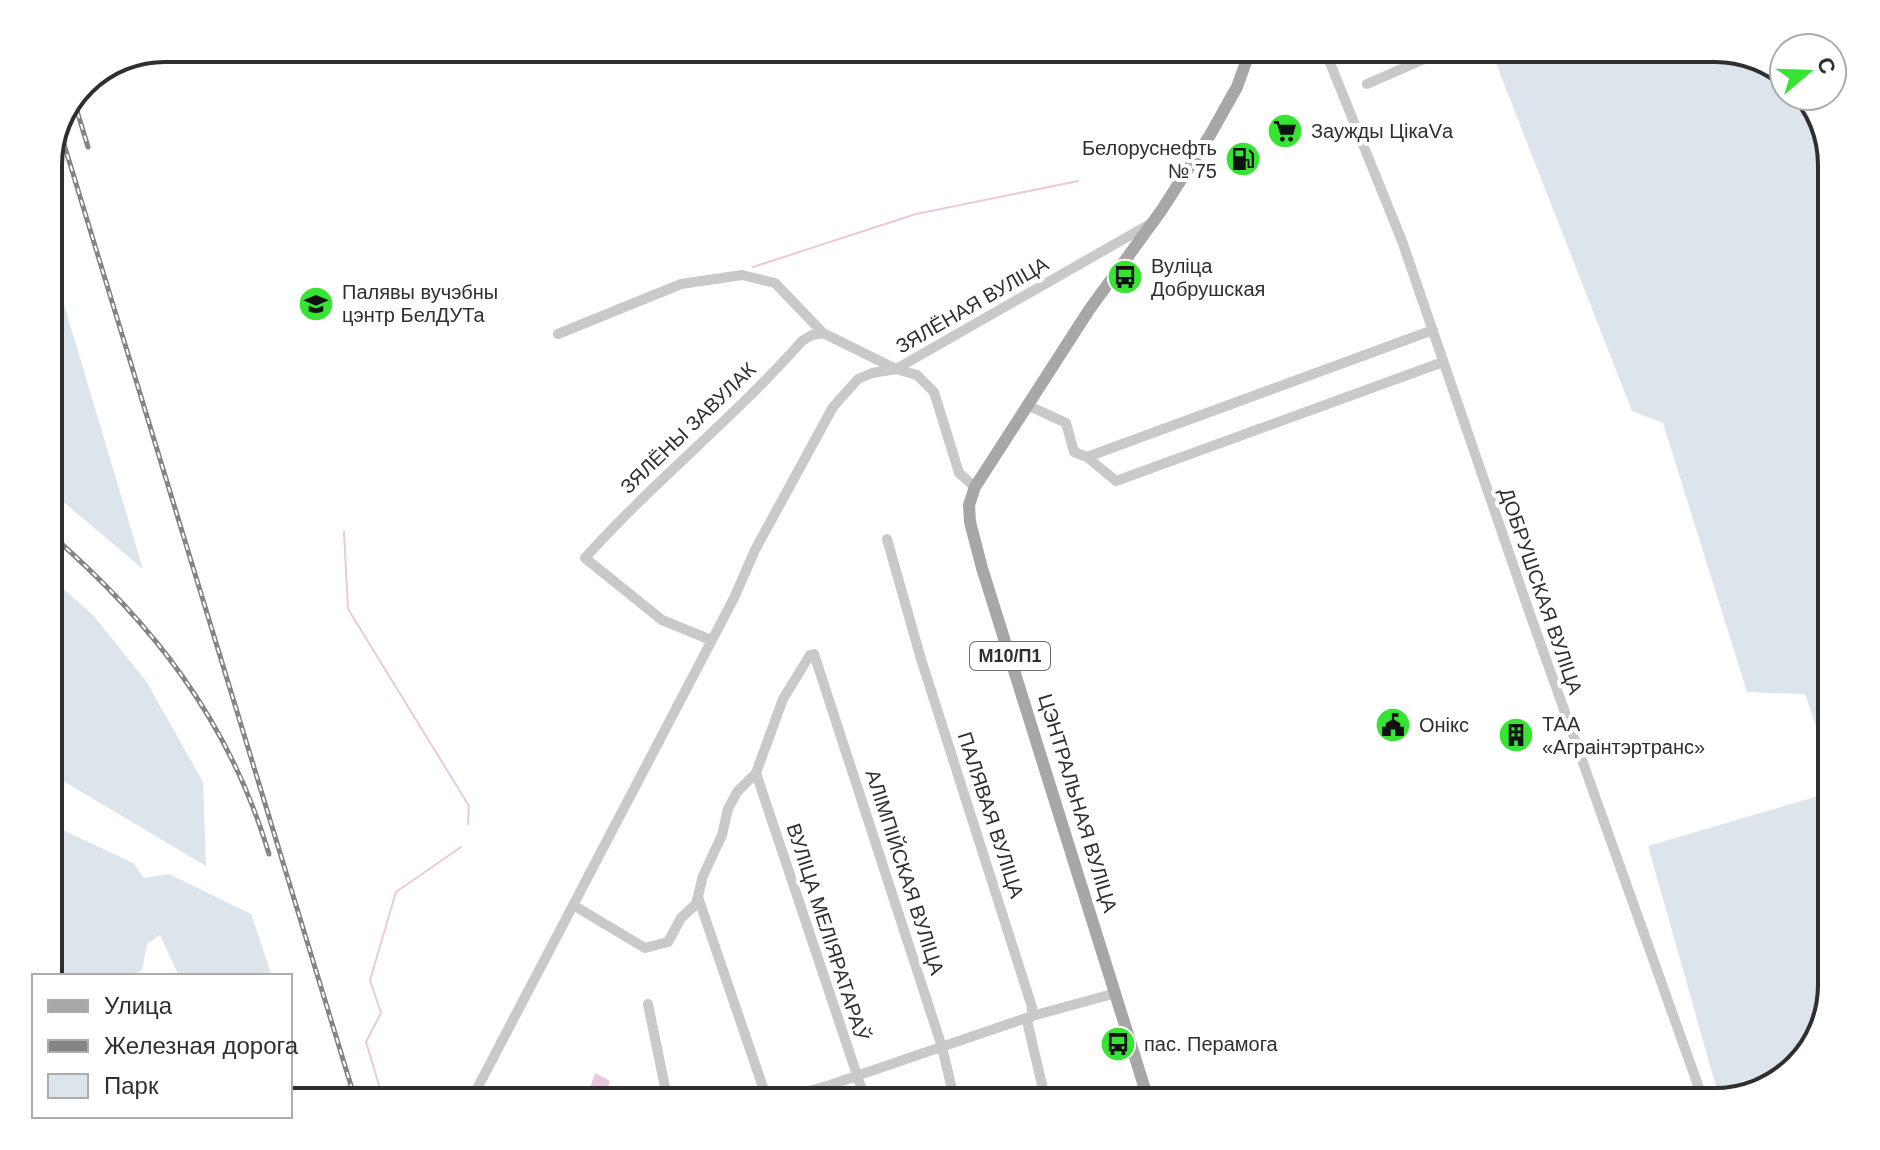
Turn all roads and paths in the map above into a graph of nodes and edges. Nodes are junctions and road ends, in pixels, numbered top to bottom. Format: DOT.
graph roads {
  1 [pos="1247,62"];
  2 [pos="1330,62"];
  3 [pos="1417,62"];
  4 [pos="1367,84"];
  5 [pos="1153,222"];
  6 [pos="1433,330"];
  7 [pos="823,333"];
  8 [pos="558,334"];
  9 [pos="1443,362"];
  10 [pos="896,369"];
  11 [pos="1027,405"];
  12 [pos="1087,457"];
  13 [pos="975,487"];
  14 [pos="887,539"];
  15 [pos="711,640"];
  16 [pos="756,773"];
  17 [pos="698,897"];
  18 [pos="573,905"];
  19 [pos="1116,993"];
  20 [pos="648,1004"];
  21 [pos="1032,1016"];
  22 [pos="942,1047"];
  23 [pos="857,1076"];
  24 [pos="477,1088"];
  25 [pos="665,1088"];
  26 [pos="760,1088"];
  27 [pos="818,1088"];
  28 [pos="861,1088"];
  29 [pos="952,1088"];
  30 [pos="1042,1088"];
  31 [pos="1145,1088"];
  32 [pos="1699,1088"];
  1 -- 5 [label="main road, М10/П1"];
  2 -- 6 [label="street, ДОБРУШСКАЯ ВУЛІЦА"];
  3 -- 4 [label="street"];
  5 -- 10 [label="street, ЗЯЛЁНАЯ ВУЛІЦА"];
  5 -- 11 [label="main road, ЦЭНТРАЛЬНАЯ ВУЛІЦА / М10/П1"];
  6 -- 9 [label="street, ДОБРУШСКАЯ ВУЛІЦА"];
  6 -- 12 [label="street"];
  7 -- 8 [label="street"];
  7 -- 10 [label="street"];
  7 -- 15 [label="street, ЗЯЛЁНЫ ЗАВУЛАК"];
  9 -- 12 [label="street"];
  9 -- 32 [label="street, ДОБРУШСКАЯ ВУЛІЦА"];
  10 -- 13 [label="street"];
  10 -- 15 [label="street, ЗЯЛЁНАЯ ВУЛІЦА"];
  11 -- 12 [label="street"];
  11 -- 13 [label="main road, ЦЭНТРАЛЬНАЯ ВУЛІЦА / М10/П1"];
  13 -- 19 [label="main road, ЦЭНТРАЛЬНАЯ ВУЛІЦА / М10/П1"];
  14 -- 21 [label="street, ПАЛЯВАЯ ВУЛІЦА"];
  15 -- 18 [label="street, ЗЯЛЁНАЯ ВУЛІЦА"];
  16 -- 17 [label="street"];
  16 -- 22 [label="street, АЛІМПІЙСКАЯ ВУЛІЦА"];
  16 -- 23 [label="street, ВУЛІЦА МЕЛІЯРАТАРАЎ"];
  17 -- 18 [label="street"];
  17 -- 26 [label="street"];
  18 -- 24 [label="street, ЗЯЛЁНАЯ ВУЛІЦА"];
  19 -- 21 [label="street"];
  19 -- 31 [label="main road, ЦЭНТРАЛЬНАЯ ВУЛІЦА / М10/П1"];
  20 -- 25 [label="street"];
  21 -- 22 [label="street"];
  21 -- 30 [label="street, ПАЛЯВАЯ ВУЛІЦА"];
  22 -- 23 [label="street"];
  22 -- 29 [label="street, АЛІМПІЙСКАЯ ВУЛІЦА"];
  23 -- 27 [label="street"];
  23 -- 28 [label="street, ВУЛІЦА МЕЛІЯРАТАРАЎ"];
}
